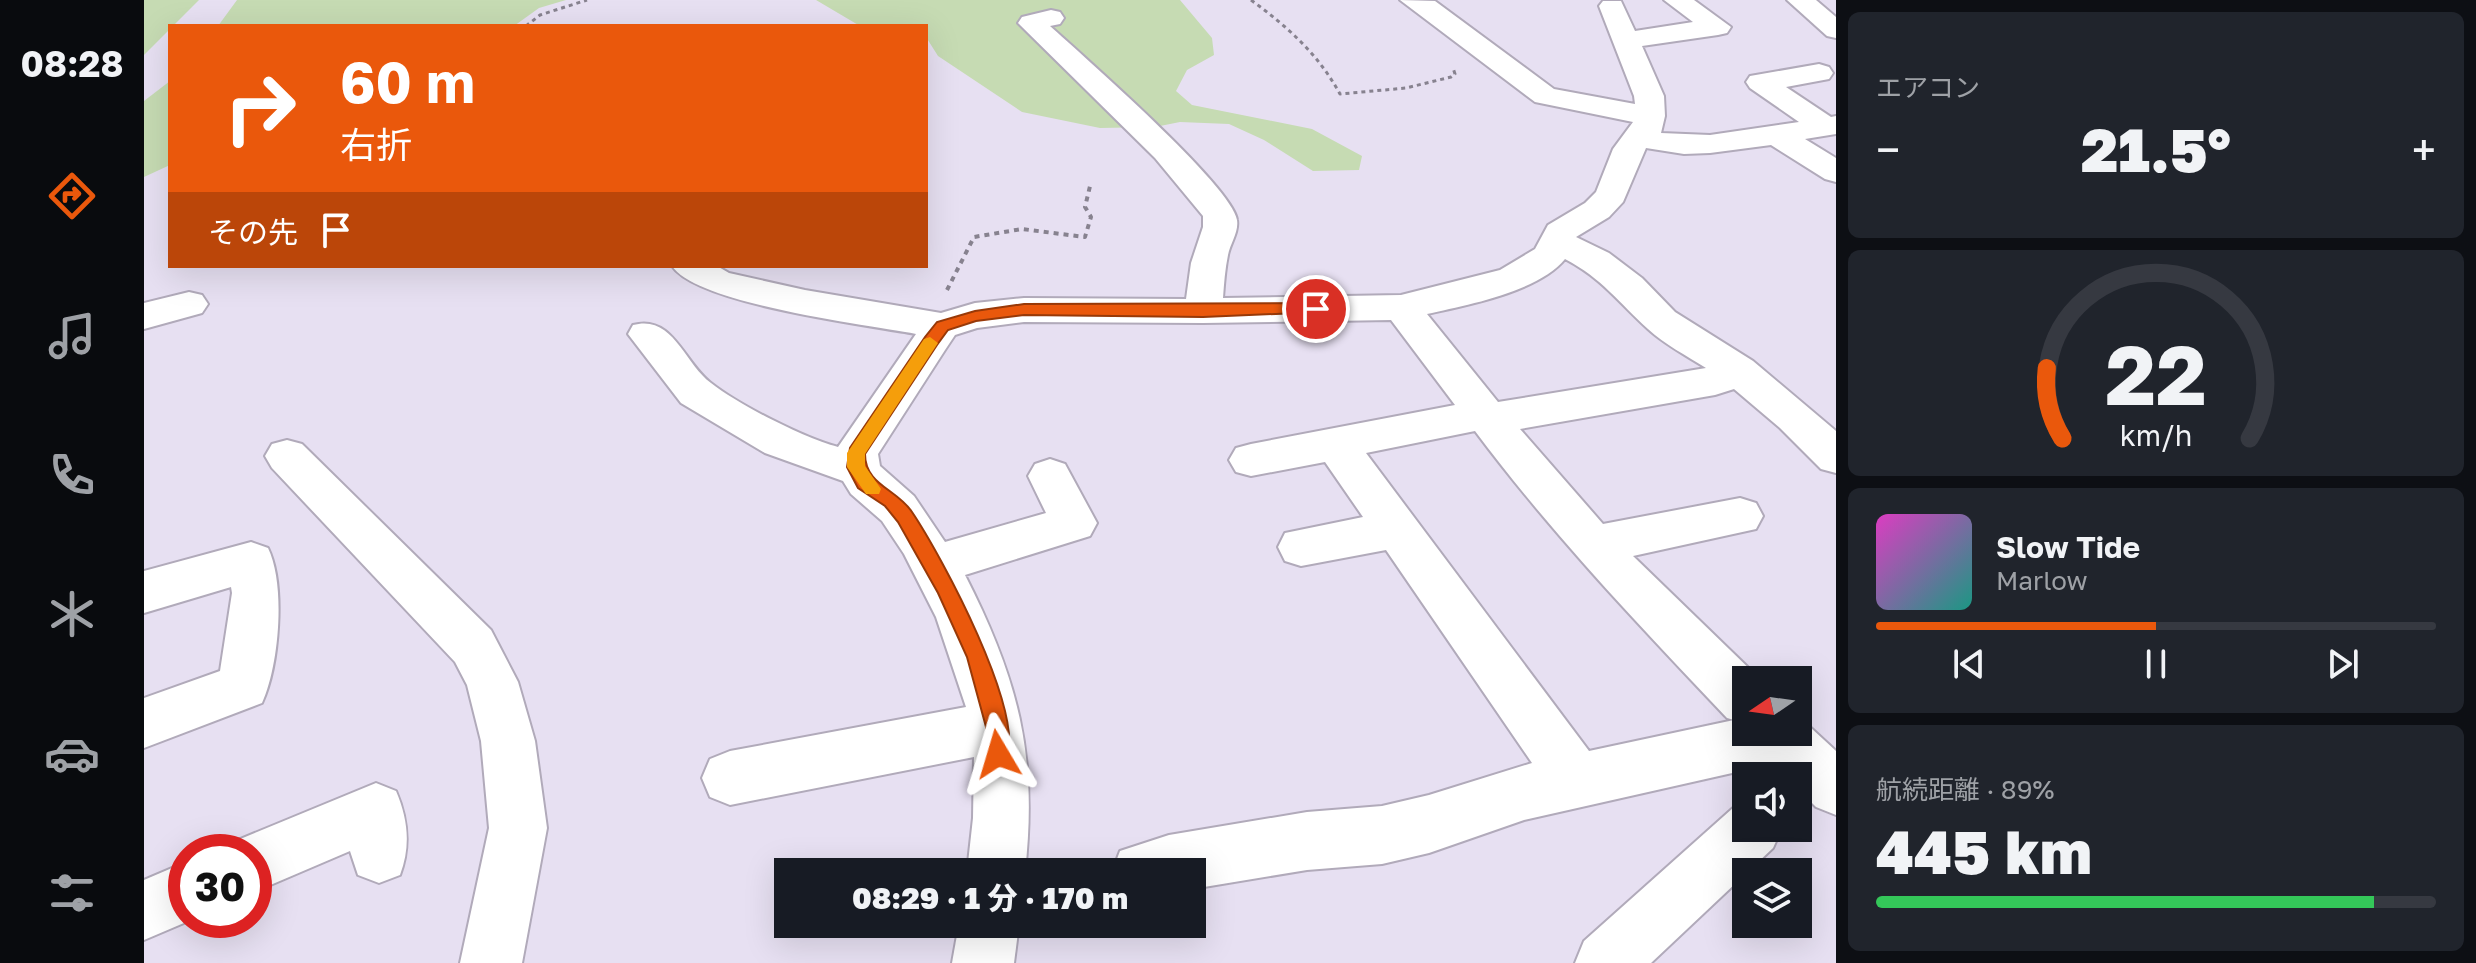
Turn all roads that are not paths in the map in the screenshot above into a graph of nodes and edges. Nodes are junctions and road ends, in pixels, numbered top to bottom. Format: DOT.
graph roads {
  1 [pos="1413,0"];
  2 [pos="1800,0"];
  3 [pos="1642,7"];
  4 [pos="1051,18"];
  5 [pos="1836,30"];
  6 [pos="1819,73"];
  7 [pos="1645,126"];
  8 [pos="1830,126"];
  9 [pos="1774,134"];
  10 [pos="1836,172"];
  11 [pos="1556,241"];
  12 [pos="694,268"];
  13 [pos="189,304"];
  14 [pos="1401,307"];
  15 [pos="1203,311"];
  16 [pos="144,316"];
  17 [pos="936,325"];
  18 [pos="647,334"];
  19 [pos="1739,371"];
  20 [pos="1487,417"];
  21 [pos="1821,424"];
  22 [pos="1335,443"];
  23 [pos="287,456"];
  24 [pos="1836,457"];
  25 [pos="1251,460"];
  26 [pos="856,467"];
  27 [pos="1050,476"];
  28 [pos="1740,516"];
  29 [pos="1397,529"];
  30 [pos="1593,545"];
  31 [pos="1301,547"];
  32 [pos="933,565"];
  33 [pos="144,592"];
  34 [pos="144,723"];
  35 [pos="997,727"];
  36 [pos="1799,752"];
  37 [pos="730,778"];
  38 [pos="1577,780"];
  39 [pos="1738,842"];
  40 [pos="379,854"];
  41 [pos="272,855"];
  42 [pos="998,858"];
  43 [pos="1205,858"];
  44 [pos="168,900"];
  45 [pos="144,910"];
  46 [pos="987,938"];
  47 [pos="491,963"];
  48 [pos="983,963"];
  49 [pos="1606,963"];
  1 -- 7 [label="street"];
  2 -- 5 [label="street"];
  3 -- 7 [label="street"];
  4 -- 15 [label="street"];
  6 -- 8 [label="street"];
  7 -- 9 [label="street"];
  7 -- 11 [label="street"];
  8 -- 9 [label="street"];
  9 -- 10 [label="street"];
  11 -- 14 [label="street"];
  11 -- 19 [label="street"];
  12 -- 17 [label="street"];
  13 -- 16 [label="street"];
  14 -- 15 [label="street"];
  14 -- 20 [label="street"];
  15 -- 17 [label="street"];
  17 -- 26 [label="street"];
  18 -- 26 [label="street"];
  19 -- 20 [label="street"];
  19 -- 21 [label="street"];
  20 -- 22 [label="street"];
  20 -- 30 [label="street"];
  21 -- 24 [label="street"];
  22 -- 25 [label="street"];
  22 -- 29 [label="street"];
  23 -- 47 [label="street"];
  26 -- 32 [label="street"];
  27 -- 32 [label="street"];
  28 -- 30 [label="street"];
  29 -- 31 [label="street"];
  29 -- 38 [label="street"];
  30 -- 36 [label="street"];
  32 -- 35 [label="street"];
  33 -- 34 [label="street"];
  35 -- 37 [label="street"];
  35 -- 42 [label="street"];
  36 -- 38 [label="street"];
  38 -- 43 [label="street"];
  39 -- 49 [label="street"];
  40 -- 41 [label="street"];
  44 -- 45 [label="street"];
  46 -- 48 [label="street"];
}
